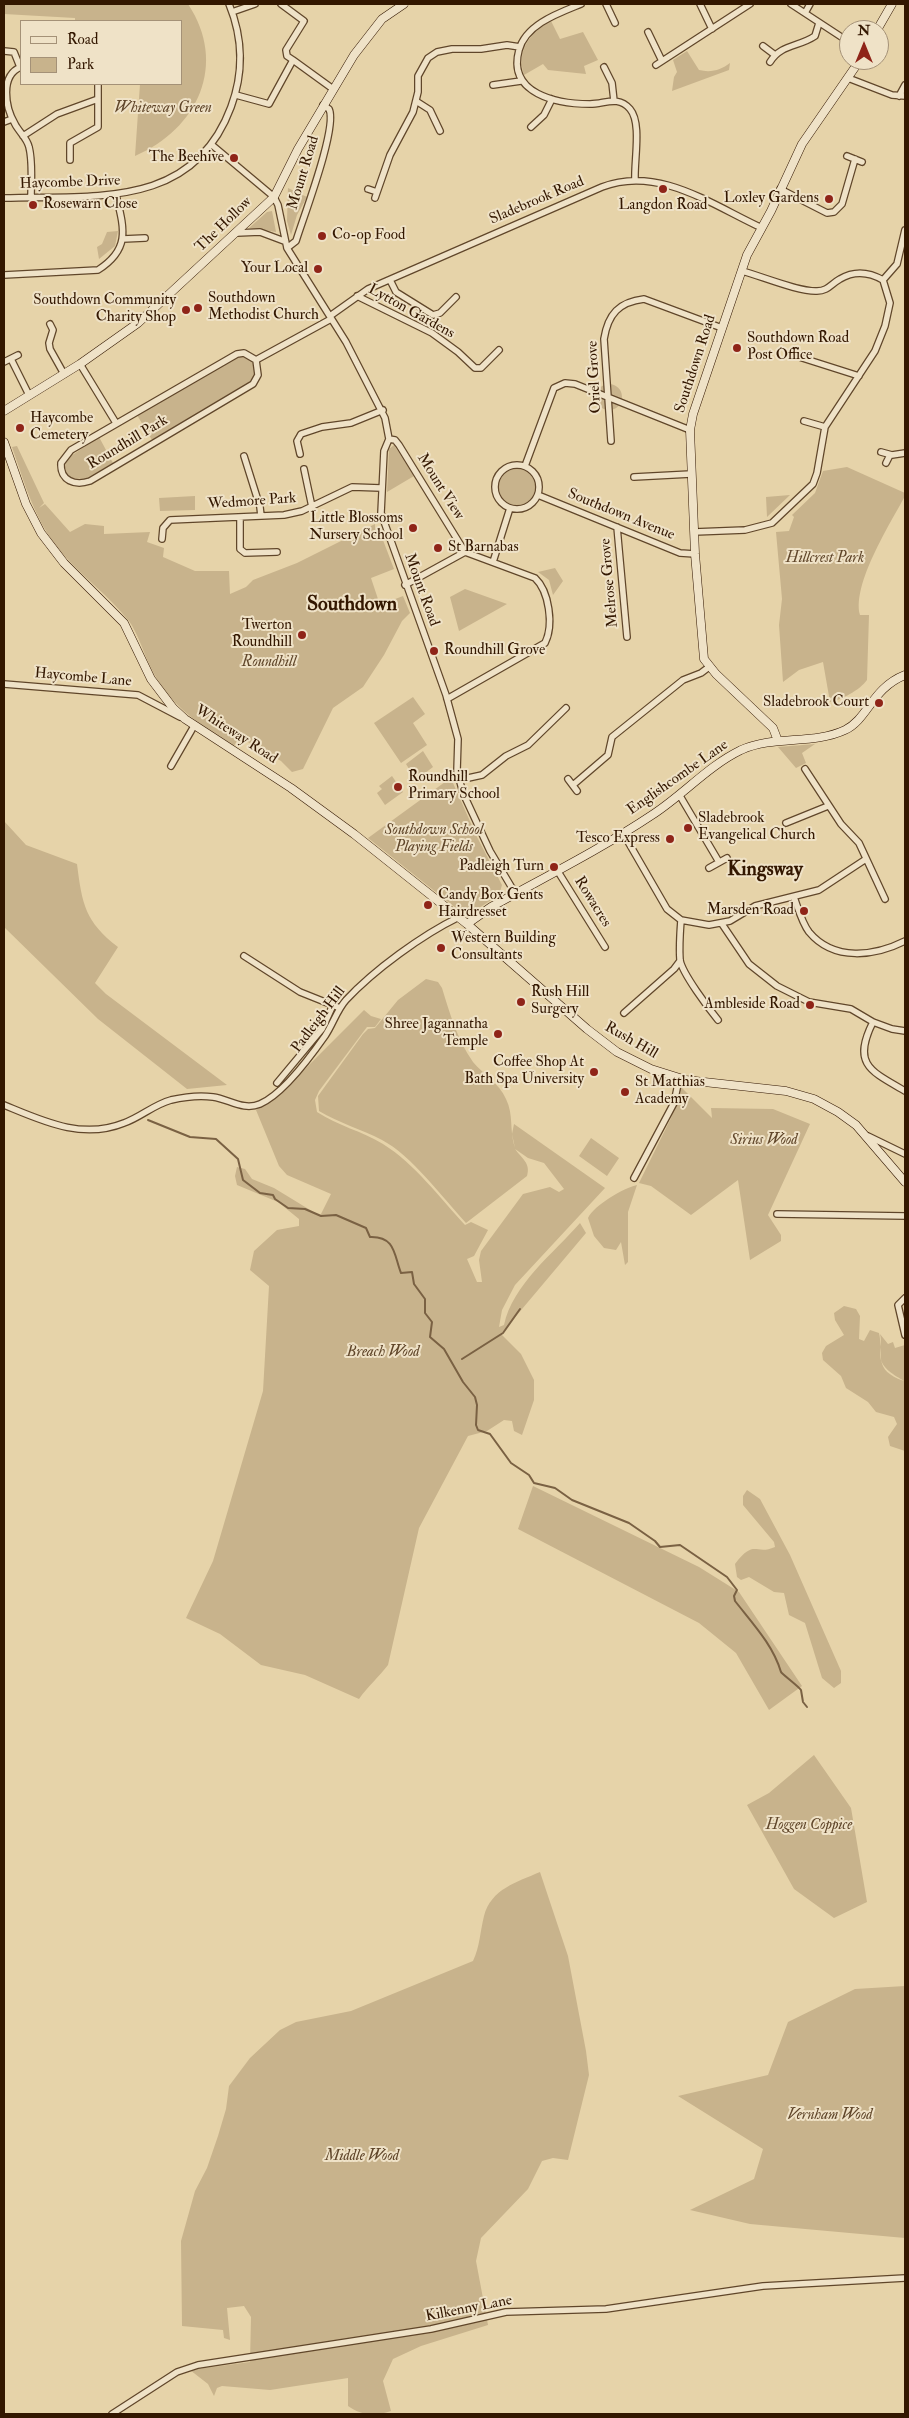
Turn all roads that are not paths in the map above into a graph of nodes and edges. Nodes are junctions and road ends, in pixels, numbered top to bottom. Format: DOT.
graph roads {
  1 [pos="229,4"];
  2 [pos="255,4"];
  3 [pos="281,4"];
  4 [pos="404,4"];
  5 [pos="581,4"];
  6 [pos="606,4"];
  7 [pos="700,4"];
  8 [pos="750,4"];
  9 [pos="790,4"];
  10 [pos="810,4"];
  11 [pos="892,4"];
  12 [pos="232,12"];
  13 [pos="804,13"];
  14 [pos="883,20"];
  15 [pos="615,23"];
  16 [pos="819,23"];
  17 [pos="712,29"];
  18 [pos="648,32"];
  19 [pos="839,36"];
  20 [pos="763,46"];
  21 [pos="520,47"];
  22 [pos="4,51"];
  23 [pos="774,55"];
  24 [pos="293,60"];
  25 [pos="662,61"];
  26 [pos="770,62"];
  27 [pos="656,65"];
  28 [pos="20,66"];
  29 [pos="604,67"];
  30 [pos="853,70"];
  31 [pos="848,78"];
  32 [pos="520,81"];
  33 [pos="5,82"];
  34 [pos="98,85"];
  35 [pos="493,85"];
  36 [pos="905,85"];
  37 [pos="333,89"];
  38 [pos="236,95"];
  39 [pos="902,96"];
  40 [pos="98,99"];
  41 [pos="552,99"];
  42 [pos="614,101"];
  43 [pos="416,102"];
  44 [pos="323,105"];
  45 [pos="12,119"];
  46 [pos="4,122"];
  47 [pos="531,128"];
  48 [pos="440,132"];
  49 [pos="23,136"];
  50 [pos="212,145"];
  51 [pos="848,156"];
  52 [pos="855,159"];
  53 [pos="70,160"];
  54 [pos="862,162"];
  55 [pos="635,180"];
  56 [pos="368,189"];
  57 [pos="780,189"];
  58 [pos="116,195"];
  59 [pos="274,197"];
  60 [pos="4,198"];
  61 [pos="31,198"];
  62 [pos="762,228"];
  63 [pos="905,230"];
  64 [pos="237,233"];
  65 [pos="145,238"];
  66 [pos="123,239"];
  67 [pos="284,240"];
  68 [pos="287,248"];
  69 [pos="742,271"];
  70 [pos="4,275"];
  71 [pos="390,280"];
  72 [pos="883,280"];
  73 [pos="357,296"];
  74 [pos="456,297"];
  75 [pos="331,317"];
  76 [pos="50,324"];
  77 [pos="722,328"];
  78 [pos="499,350"];
  79 [pos="18,355"];
  80 [pos="796,356"];
  81 [pos="11,359"];
  82 [pos="256,360"];
  83 [pos="4,362"];
  84 [pos="80,364"];
  85 [pos="64,374"];
  86 [pos="859,376"];
  87 [pos="29,395"];
  88 [pos="608,397"];
  89 [pos="383,410"];
  90 [pos="4,411"];
  91 [pos="804,420"];
  92 [pos="116,423"];
  93 [pos="825,427"];
  94 [pos="690,430"];
  95 [pos="389,439"];
  96 [pos="611,441"];
  97 [pos="4,442"];
  98 [pos="881,452"];
  99 [pos="905,453"];
  100 [pos="300,454"];
  101 [pos="890,455"];
  102 [pos="244,456"];
  103 [pos="886,463"];
  104 [pos="524,466"];
  105 [pos="304,468"];
  106 [pos="691,474"];
  107 [pos="634,477"];
  108 [pos="381,488"];
  109 [pos="538,495"];
  110 [pos="312,507"];
  111 [pos="510,508"];
  112 [pos="261,516"];
  113 [pos="240,518"];
  114 [pos="617,526"];
  115 [pos="694,532"];
  116 [pos="162,539"];
  117 [pos="277,552"];
  118 [pos="465,552"];
  119 [pos="695,554"];
  120 [pos="494,562"];
  121 [pos="406,585"];
  122 [pos="627,637"];
  123 [pos="709,667"];
  124 [pos="905,675"];
  125 [pos="4,684"];
  126 [pos="447,699"];
  127 [pos="566,708"];
  128 [pos="185,719"];
  129 [pos="194,726"];
  130 [pos="778,741"];
  131 [pos="171,766"];
  132 [pos="805,769"];
  133 [pos="568,778"];
  134 [pos="459,780"];
  135 [pos="573,785"];
  136 [pos="577,792"];
  137 [pos="680,796"];
  138 [pos="828,806"];
  139 [pos="786,823"];
  140 [pos="623,832"];
  141 [pos="727,858"];
  142 [pos="866,859"];
  143 [pos="718,862"];
  144 [pos="709,868"];
  145 [pos="557,870"];
  146 [pos="516,893"];
  147 [pos="794,897"];
  148 [pos="885,899"];
  149 [pos="459,917"];
  150 [pos="681,920"];
  151 [pos="468,924"];
  152 [pos="722,924"];
  153 [pos="905,941"];
  154 [pos="605,947"];
  155 [pos="244,956"];
  156 [pos="680,961"];
  157 [pos="333,1005"];
  158 [pos="340,1008"];
  159 [pos="624,1013"];
  160 [pos="718,1020"];
  161 [pos="873,1022"];
  162 [pos="905,1031"];
  163 [pos="679,1079"];
  164 [pos="277,1083"];
  165 [pos="905,1091"];
  166 [pos="4,1105"];
  167 [pos="868,1136"];
  168 [pos="905,1154"];
  169 [pos="634,1178"];
  170 [pos="905,1182"];
  171 [pos="777,1214"];
  172 [pos="905,1216"];
  173 [pos="905,1298"];
  174 [pos="905,1335"];
  175 [pos="905,2278"];
  176 [pos="112,2414"];
  1 -- 12 [label="street, Haycombe Drive"];
  2 -- 12 [label="street"];
  3 -- 24 [label="street"];
  4 -- 37 [label="street, The Hollow"];
  5 -- 21 [label="street"];
  6 -- 15 [label="street"];
  7 -- 17 [label="street"];
  8 -- 17 [label="street"];
  9 -- 13 [label="street"];
  10 -- 13 [label="street"];
  11 -- 14 [label="street"];
  12 -- 38 [label="street, Haycombe Drive"];
  13 -- 16 [label="street"];
  16 -- 19 [label="street"];
  16 -- 23 [label="street"];
  17 -- 25 [label="street"];
  18 -- 25 [label="street"];
  20 -- 23 [label="street"];
  21 -- 32 [label="street"];
  21 -- 43 [label="street"];
  22 -- 28 [label="street"];
  23 -- 26 [label="street"];
  24 -- 37 [label="street"];
  24 -- 38 [label="street"];
  25 -- 27 [label="street"];
  28 -- 33 [label="street"];
  29 -- 42 [label="street"];
  30 -- 31 [label="street, Southdown Road"];
  31 -- 39 [label="street"];
  31 -- 57 [label="street, Southdown Road"];
  32 -- 35 [label="street"];
  32 -- 41 [label="street"];
  33 -- 45 [label="street"];
  34 -- 40 [label="street"];
  36 -- 39 [label="street"];
  37 -- 44 [label="street, The Hollow"];
  38 -- 50 [label="street, Haycombe Drive"];
  40 -- 49 [label="street"];
  40 -- 53 [label="street"];
  41 -- 42 [label="street"];
  41 -- 47 [label="street"];
  42 -- 55 [label="street"];
  43 -- 48 [label="street"];
  43 -- 56 [label="street"];
  44 -- 59 [label="street, The Hollow"];
  44 -- 68 [label="street, Mount Road"];
  45 -- 46 [label="street"];
  45 -- 49 [label="street"];
  49 -- 61 [label="street"];
  50 -- 58 [label="street, Haycombe Drive"];
  50 -- 59 [label="street"];
  51 -- 52 [label="street"];
  52 -- 54 [label="street"];
  52 -- 57 [label="street"];
  55 -- 62 [label="street, Sladebrook Road"];
  55 -- 71 [label="street, Sladebrook Road"];
  57 -- 62 [label="street, Southdown Road"];
  58 -- 61 [label="street, Haycombe Drive"];
  58 -- 66 [label="street"];
  59 -- 64 [label="street, The Hollow"];
  59 -- 67 [label="street, Mount Road"];
  60 -- 61 [label="street, Haycombe Drive"];
  62 -- 69 [label="street, Southdown Road"];
  63 -- 72 [label="street"];
  64 -- 67 [label="street"];
  64 -- 84 [label="street, The Hollow"];
  65 -- 66 [label="street"];
  66 -- 70 [label="street"];
  67 -- 68 [label="street, Mount Road"];
  68 -- 75 [label="street, Mount Road"];
  69 -- 72 [label="street"];
  69 -- 77 [label="street, Southdown Road"];
  71 -- 73 [label="street, Sladebrook Road"];
  71 -- 74 [label="street"];
  72 -- 86 [label="street"];
  73 -- 75 [label="street, Sladebrook Road"];
  73 -- 78 [label="street, Lytton Gardens"];
  75 -- 82 [label="street"];
  75 -- 89 [label="street, Mount Road"];
  76 -- 85 [label="street"];
  77 -- 88 [label="street, Oriel Grove"];
  77 -- 94 [label="street, Southdown Road"];
  79 -- 81 [label="street"];
  80 -- 86 [label="street"];
  81 -- 83 [label="street"];
  81 -- 87 [label="street"];
  82 -- 92 [label="street, Roundhill Park"];
  82 -- 92 [label="street, Roundhill Park"];
  84 -- 85 [label="street, The Hollow"];
  84 -- 92 [label="street, Roundhill Park"];
  85 -- 87 [label="street, The Hollow"];
  86 -- 93 [label="street"];
  87 -- 90 [label="street, The Hollow"];
  88 -- 94 [label="street"];
  88 -- 96 [label="street, Oriel Grove"];
  88 -- 104 [label="street"];
  89 -- 95 [label="street, Mount Road"];
  89 -- 100 [label="street"];
  91 -- 93 [label="street"];
  93 -- 115 [label="street"];
  94 -- 106 [label="street, Southdown Road"];
  95 -- 108 [label="street, Mount Road"];
  95 -- 118 [label="street, Mount View"];
  97 -- 128 [label="street, Whiteway Road"];
  98 -- 101 [label="street"];
  99 -- 101 [label="street"];
  101 -- 103 [label="street"];
  102 -- 112 [label="street"];
  104 -- 109 [label="street"];
  104 -- 111 [label="street"];
  105 -- 110 [label="street"];
  106 -- 107 [label="street"];
  106 -- 115 [label="street, Southdown Road"];
  108 -- 110 [label="street, Wedmore Park"];
  108 -- 121 [label="street, Mount Road"];
  109 -- 111 [label="street"];
  109 -- 114 [label="street, Southdown Avenue"];
  110 -- 112 [label="street, Wedmore Park"];
  111 -- 120 [label="street"];
  112 -- 113 [label="street, Wedmore Park"];
  113 -- 116 [label="street, Wedmore Park"];
  113 -- 117 [label="street"];
  114 -- 119 [label="street, Southdown Avenue"];
  114 -- 122 [label="street, Melrose Grove"];
  115 -- 119 [label="street, Southdown Road"];
  118 -- 120 [label="street"];
  118 -- 121 [label="street"];
  119 -- 123 [label="street, Southdown Road"];
  120 -- 126 [label="street"];
  121 -- 126 [label="street, Mount Road"];
  123 -- 130 [label="street"];
  123 -- 135 [label="street"];
  124 -- 130 [label="street, Englishcombe Lane"];
  125 -- 128 [label="street, Haycombe Lane"];
  126 -- 134 [label="street, Mount Road"];
  127 -- 134 [label="street"];
  128 -- 129 [label="street, Whiteway Road"];
  129 -- 131 [label="street"];
  129 -- 149 [label="street, Whiteway Road"];
  130 -- 137 [label="street, Englishcombe Lane"];
  132 -- 138 [label="street"];
  133 -- 135 [label="street"];
  134 -- 146 [label="street, Mount Road"];
  135 -- 136 [label="street"];
  137 -- 140 [label="street, Englishcombe Lane"];
  137 -- 143 [label="street"];
  138 -- 139 [label="street"];
  138 -- 142 [label="street"];
  140 -- 145 [label="street, Englishcombe Lane"];
  140 -- 150 [label="street"];
  141 -- 143 [label="street"];
  142 -- 147 [label="street"];
  142 -- 148 [label="street"];
  143 -- 144 [label="street"];
  145 -- 146 [label="street, Englishcombe Lane"];
  145 -- 154 [label="street, Rowacres"];
  146 -- 151 [label="street, Englishcombe Lane"];
  147 -- 152 [label="street"];
  147 -- 153 [label="street"];
  149 -- 151 [label="street, Whiteway Road"];
  149 -- 158 [label="street, Padleigh Hill"];
  150 -- 152 [label="street"];
  150 -- 156 [label="street"];
  151 -- 163 [label="street, Rush Hill"];
  152 -- 161 [label="street"];
  155 -- 157 [label="street"];
  156 -- 159 [label="street"];
  156 -- 160 [label="street"];
  157 -- 158 [label="street"];
  157 -- 164 [label="street"];
  158 -- 166 [label="street, Padleigh Hill"];
  161 -- 162 [label="street"];
  161 -- 165 [label="street"];
  163 -- 167 [label="street, Rush Hill"];
  163 -- 169 [label="street"];
  167 -- 168 [label="street, Rush Hill"];
  167 -- 170 [label="street, Rush Hill"];
  171 -- 172 [label="street"];
  173 -- 174 [label="street"];
  175 -- 176 [label="street, Kilkenny Lane"];
}
